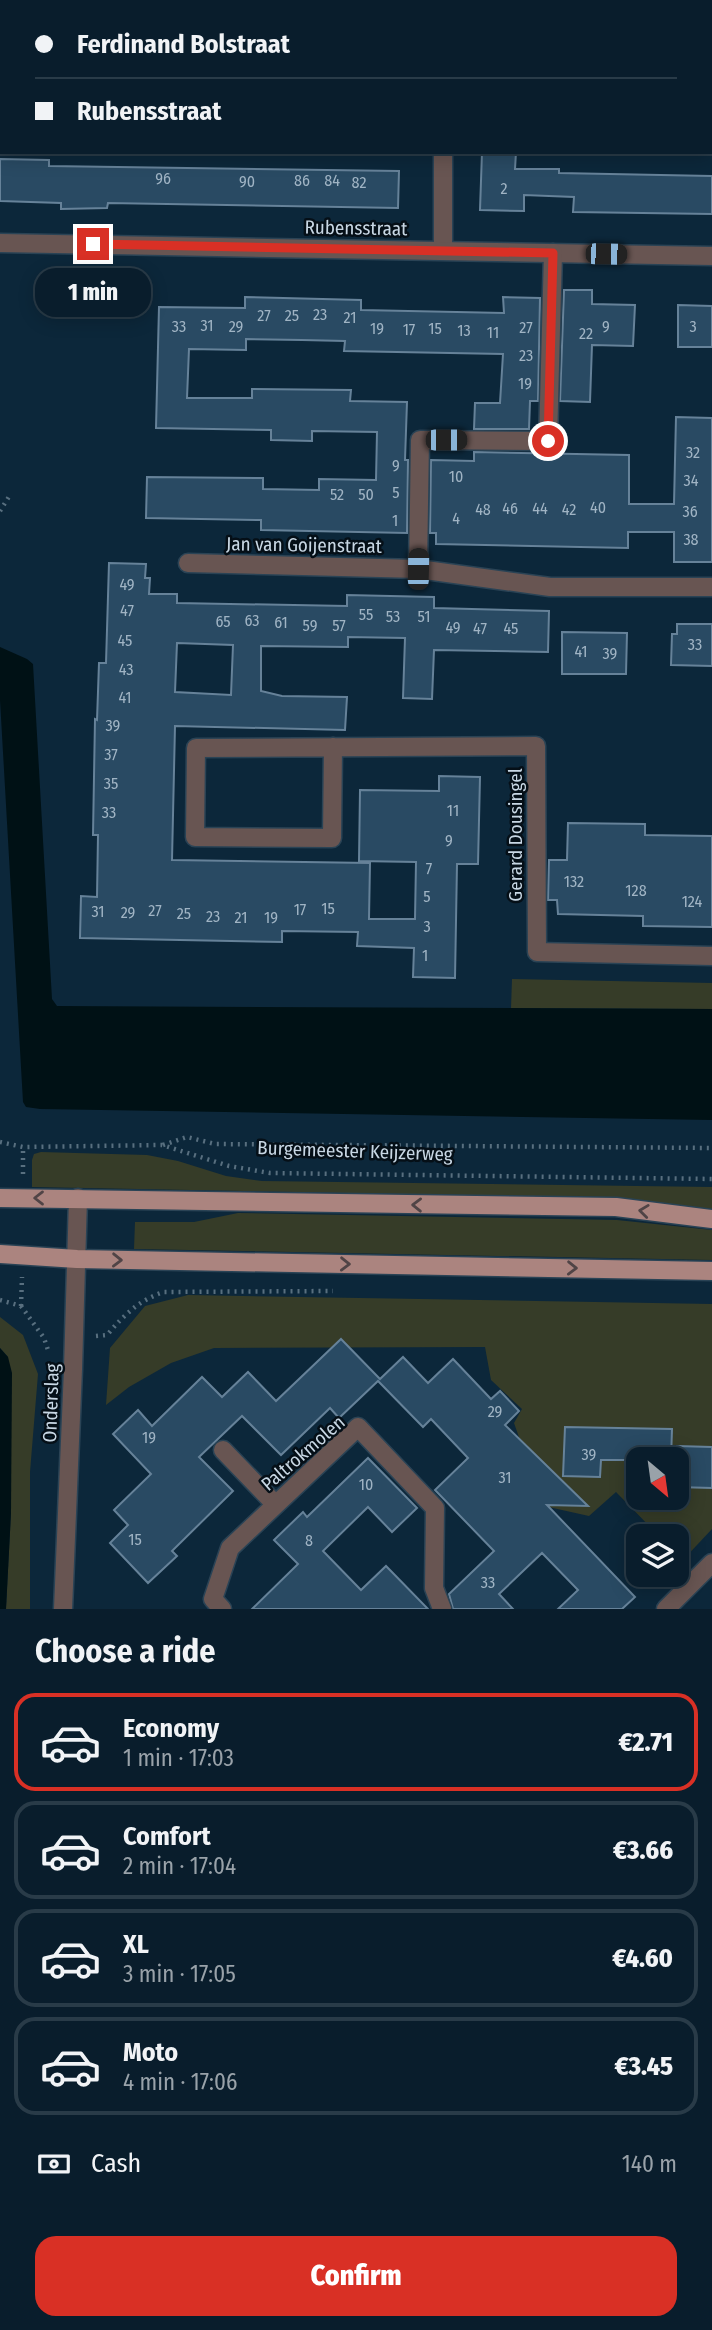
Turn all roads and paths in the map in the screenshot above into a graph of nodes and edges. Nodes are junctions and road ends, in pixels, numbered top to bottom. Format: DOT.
graph roads {
  1 [pos="443,154"];
  2 [pos="0,243"];
  3 [pos="443,250"];
  4 [pos="553,253"];
  5 [pos="712,256"];
  6 [pos="10,495"];
  7 [pos="0,511"];
  8 [pos="188,563"];
  9 [pos="418,569"];
  10 [pos="712,587"];
  11 [pos="333,747"];
  12 [pos="712,956"];
  13 [pos="0,1142"];
  14 [pos="162,1145"];
  15 [pos="23,1147"];
  16 [pos="712,1148"];
  17 [pos="712,1179"];
  18 [pos="0,1198"];
  19 [pos="23,1198"];
  20 [pos="78,1198"];
  21 [pos="712,1219"];
  22 [pos="0,1254"];
  23 [pos="22,1255"];
  24 [pos="77,1259"];
  25 [pos="712,1271"];
  26 [pos="346,1291"];
  27 [pos="0,1300"];
  28 [pos="74,1336"];
  29 [pos="44,1338"];
  30 [pos="223,1450"];
  31 [pos="275,1504"];
  32 [pos="711,1567"];
  33 [pos="63,1609"];
  34 [pos="222,1609"];
  35 [pos="442,1609"];
  36 [pos="666,1609"];
  1 -- 3 [label="street"];
  2 -- 3 [label="street, Rubensstraat"];
  3 -- 4 [label="street, Rubensstraat"];
  4 -- 5 [label="street, Rubensstraat"];
  4 -- 9 [label="street"];
  6 -- 7 [label="path"];
  8 -- 9 [label="street, Jan van Goijenstraat"];
  9 -- 10 [label="street, Jan van Goijenstraat"];
  11 -- 11 [label="street, Gerard Dousingel"];
  11 -- 12 [label="street, Gerard Dousingel"];
  13 -- 15 [label="path, Burgemeester Keijzerweg"];
  14 -- 15 [label="path, Burgemeester Keijzerweg"];
  14 -- 16 [label="path"];
  14 -- 17 [label="path, Burgemeester Keijzerweg"];
  15 -- 19 [label="path"];
  18 -- 19 [label="main road"];
  20 -- 19 [label="main road, one-way"];
  21 -- 20 [label="main road, one-way"];
  20 -- 24 [label="street, Onderslag"];
  22 -- 23 [label="main road"];
  23 -- 24 [label="main road"];
  23 -- 27 [label="path"];
  24 -- 25 [label="main road, one-way"];
  24 -- 28 [label="street, Onderslag"];
  26 -- 28 [label="path"];
  28 -- 29 [label="path"];
  28 -- 33 [label="street, Onderslag"];
  30 -- 31 [label="street"];
  31 -- 34 [label="street, Paltrokmolen"];
  31 -- 35 [label="street, Paltrokmolen"];
  32 -- 36 [label="street"];
}
